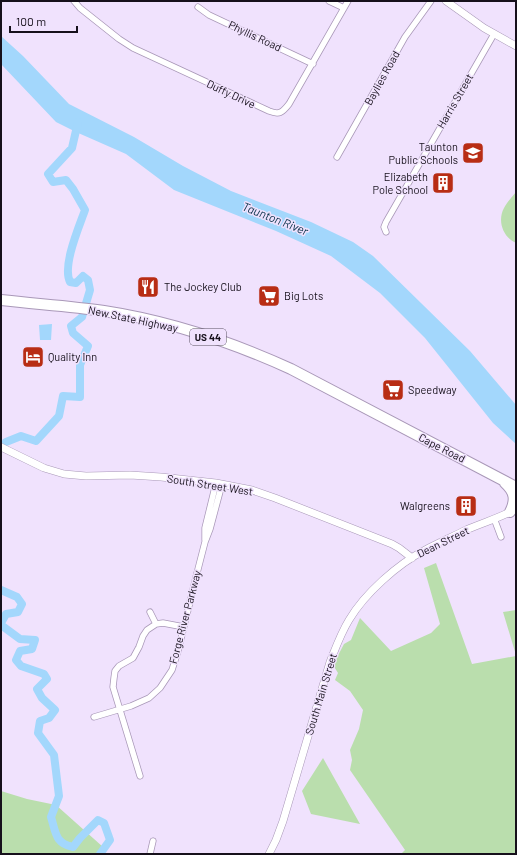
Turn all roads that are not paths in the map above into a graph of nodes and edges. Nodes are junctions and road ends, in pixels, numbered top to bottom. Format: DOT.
graph roads {
  1 [pos="74,1"];
  2 [pos="329,1"];
  3 [pos="348,1"];
  4 [pos="432,1"];
  5 [pos="446,1"];
  6 [pos="198,7"];
  7 [pos="344,8"];
  8 [pos="494,34"];
  9 [pos="516,46"];
  10 [pos="313,64"];
  11 [pos="337,157"];
  12 [pos="386,232"];
  13 [pos="1,300"];
  14 [pos="368,410"];
  15 [pos="1,447"];
  16 [pos="500,479"];
  17 [pos="219,483"];
  18 [pos="516,487"];
  19 [pos="514,511"];
  20 [pos="495,521"];
  21 [pos="476,527"];
  22 [pos="501,537"];
  23 [pos="412,558"];
  24 [pos="150,612"];
  25 [pos="156,624"];
  26 [pos="184,627"];
  27 [pos="120,709"];
  28 [pos="94,717"];
  29 [pos="140,776"];
  30 [pos="153,841"];
  31 [pos="150,854"];
  32 [pos="269,854"];
  1 -- 10 [label="street, Duffy Drive"];
  2 -- 7 [label="street"];
  3 -- 7 [label="street, Duffy Drive"];
  4 -- 11 [label="street, Baylies Road"];
  5 -- 8 [label="street"];
  6 -- 10 [label="street, Phyllis Road"];
  7 -- 10 [label="street, Duffy Drive"];
  8 -- 9 [label="street"];
  8 -- 12 [label="street, Harris Street"];
  13 -- 14 [label="highway, New State Highway / US 44"];
  14 -- 16 [label="highway, Cape Road / US 44"];
  15 -- 17 [label="street, South Street West"];
  16 -- 18 [label="highway, Cape Road / US 44"];
  16 -- 19 [label="highway"];
  17 -- 23 [label="street, South Street West"];
  17 -- 26 [label="street, Forge River Parkway"];
  19 -- 20 [label="street, Dean Street"];
  19 -- 21 [label="street, Dean Street"];
  20 -- 21 [label="street, Dean Street"];
  20 -- 22 [label="street"];
  21 -- 23 [label="street, Dean Street"];
  23 -- 32 [label="street, South Main Street"];
  24 -- 25 [label="street"];
  25 -- 26 [label="street"];
  25 -- 27 [label="street"];
  26 -- 27 [label="street, Forge River Parkway"];
  27 -- 28 [label="street, Forge River Parkway"];
  27 -- 29 [label="street"];
  30 -- 31 [label="street"];
}
